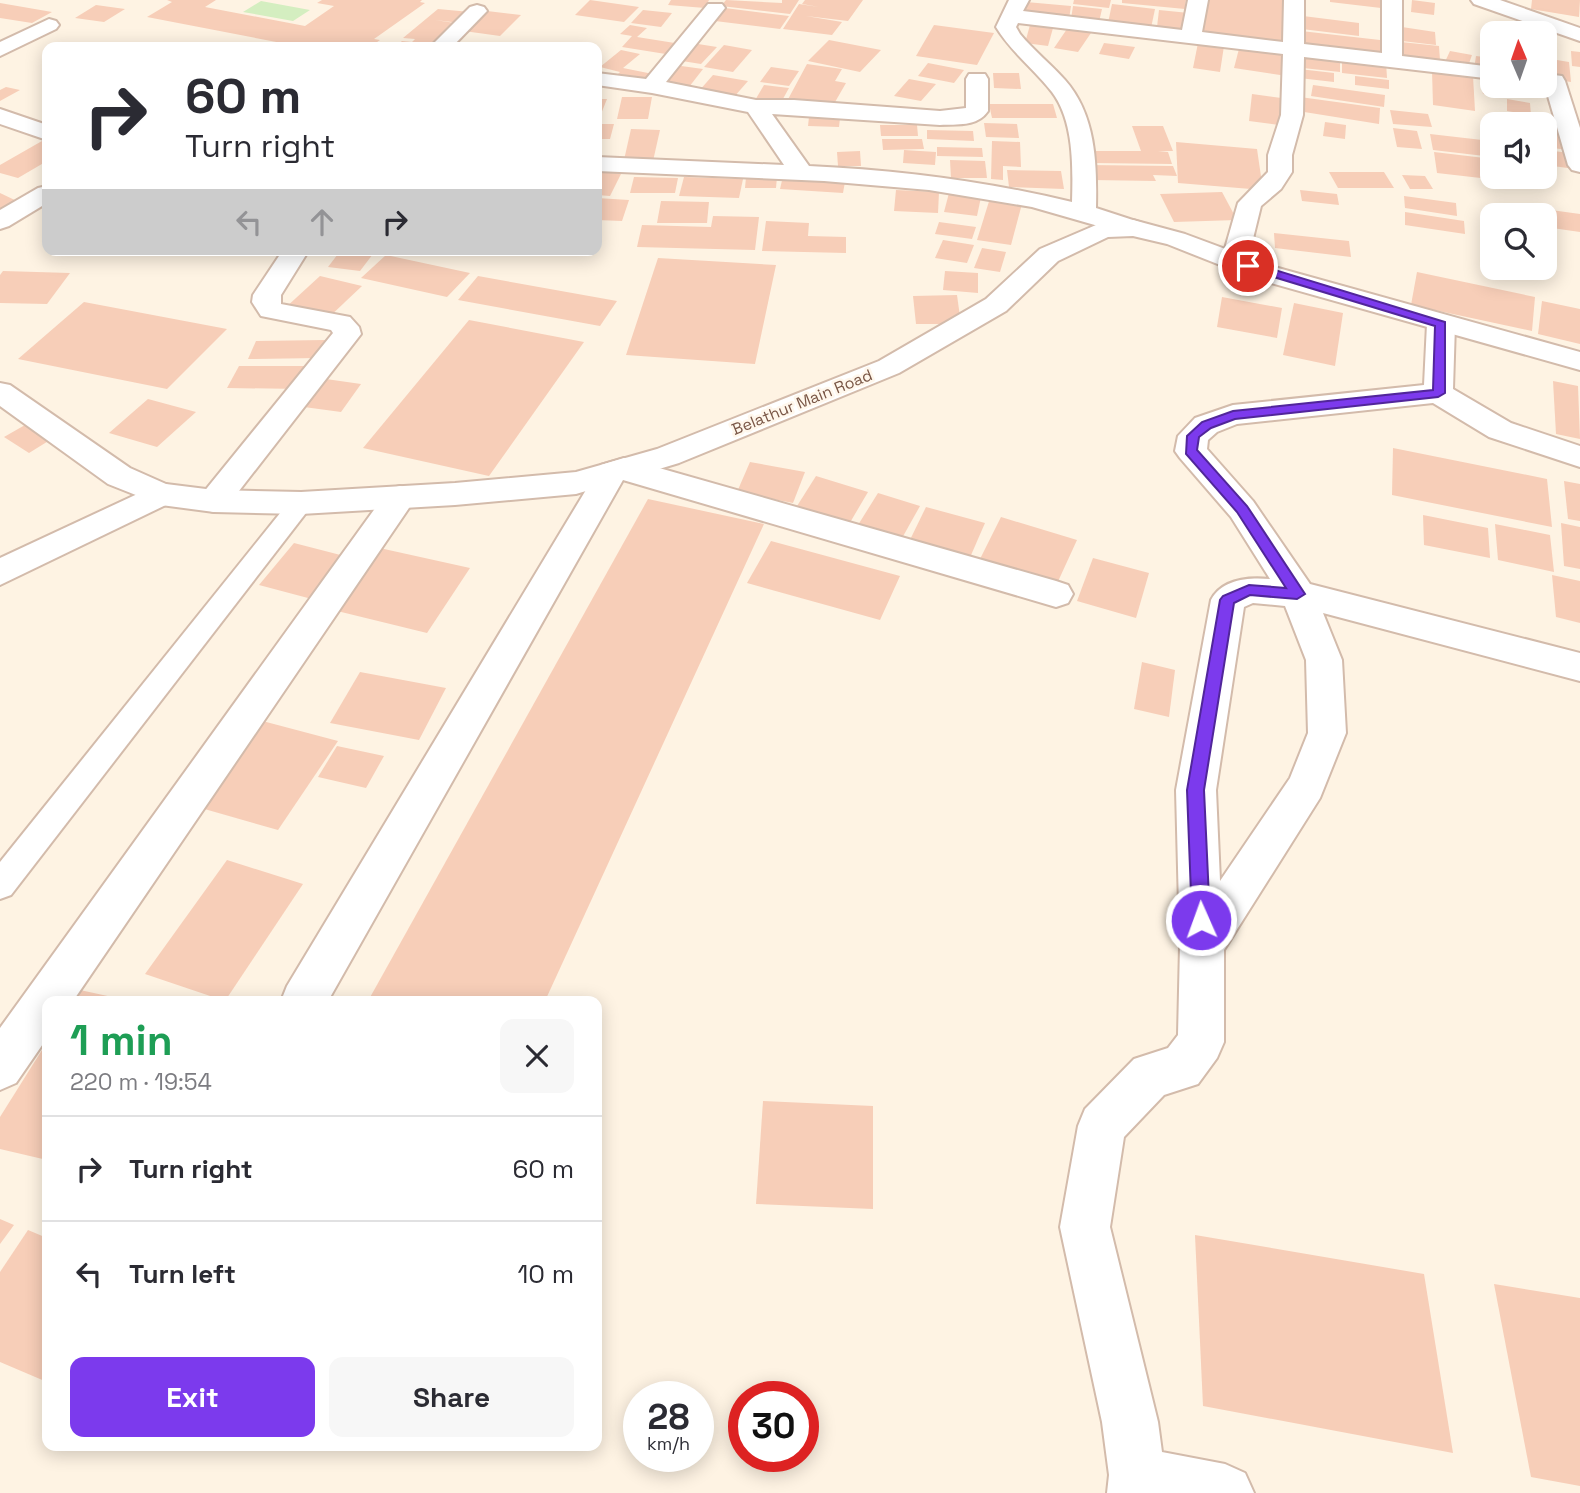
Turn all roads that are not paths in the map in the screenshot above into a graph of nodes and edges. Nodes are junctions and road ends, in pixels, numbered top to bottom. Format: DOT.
graph roads {
  1 [pos="1198,0"];
  2 [pos="1294,0"];
  3 [pos="1392,0"];
  4 [pos="1481,0"];
  5 [pos="715,8"];
  6 [pos="1015,8"];
  7 [pos="477,11"];
  8 [pos="49,25"];
  9 [pos="1580,35"];
  10 [pos="1191,36"];
  11 [pos="445,42"];
  12 [pos="1293,47"];
  13 [pos="0,50"];
  14 [pos="1392,60"];
  15 [pos="1480,71"];
  16 [pos="977,79"];
  17 [pos="602,80"];
  18 [pos="1558,81"];
  19 [pos="1580,85"];
  20 [pos="652,86"];
  21 [pos="1556,98"];
  22 [pos="756,107"];
  23 [pos="0,116"];
  24 [pos="42,131"];
  25 [pos="602,164"];
  26 [pos="1580,165"];
  27 [pos="801,172"];
  28 [pos="42,196"];
  29 [pos="1084,211"];
  30 [pos="0,221"];
  31 [pos="1133,228"];
  32 [pos="292,256"];
  33 [pos="1234,259"];
  34 [pos="1441,324"];
  35 [pos="1580,361"];
  36 [pos="0,392"];
  37 [pos="1438,393"];
  38 [pos="1580,457"];
  39 [pos="618,470"];
  40 [pos="161,494"];
  41 [pos="400,497"];
  42 [pos="214,500"];
  43 [pos="301,503"];
  44 [pos="0,573"];
  45 [pos="1056,594"];
  46 [pos="1297,594"];
  47 [pos="1580,667"];
  48 [pos="0,885"];
  49 [pos="1202,946"];
  50 [pos="50,996"];
  51 [pos="306,996"];
  52 [pos="42,1007"];
  53 [pos="0,1067"];
  54 [pos="1137,1484"];
  55 [pos="1225,1493"];
  1 -- 10 [label="street"];
  2 -- 12 [label="street"];
  3 -- 14 [label="street"];
  4 -- 9 [label="street"];
  5 -- 20 [label="street"];
  6 -- 10 [label="street"];
  6 -- 29 [label="street"];
  7 -- 11 [label="street"];
  8 -- 13 [label="street"];
  10 -- 12 [label="street"];
  12 -- 14 [label="street"];
  12 -- 33 [label="street"];
  14 -- 15 [label="street"];
  16 -- 22 [label="street"];
  17 -- 20 [label="street"];
  18 -- 19 [label="street"];
  20 -- 22 [label="street"];
  21 -- 26 [label="street"];
  22 -- 27 [label="street"];
  23 -- 24 [label="street"];
  25 -- 27 [label="street"];
  27 -- 29 [label="street"];
  28 -- 30 [label="street"];
  29 -- 31 [label="street"];
  31 -- 33 [label="street, Belathur Main Road"];
  31 -- 39 [label="street, Belathur Main Road"];
  32 -- 42 [label="street"];
  33 -- 34 [label="street, Belathur Main Road"];
  34 -- 35 [label="street, Belathur Main Road"];
  34 -- 37 [label="street"];
  36 -- 40 [label="street, Belathur Main Road"];
  37 -- 38 [label="street"];
  37 -- 46 [label="street"];
  39 -- 41 [label="street, Belathur Main Road"];
  39 -- 45 [label="street"];
  39 -- 51 [label="street"];
  40 -- 42 [label="street, Belathur Main Road"];
  40 -- 44 [label="street"];
  41 -- 43 [label="street, Belathur Main Road"];
  41 -- 50 [label="street"];
  42 -- 43 [label="street, Belathur Main Road"];
  43 -- 48 [label="lane"];
  46 -- 47 [label="street"];
  46 -- 49 [label="street"];
  46 -- 49 [label="street"];
  49 -- 54 [label="street"];
  52 -- 53 [label="street"];
  54 -- 55 [label="street"];
}
